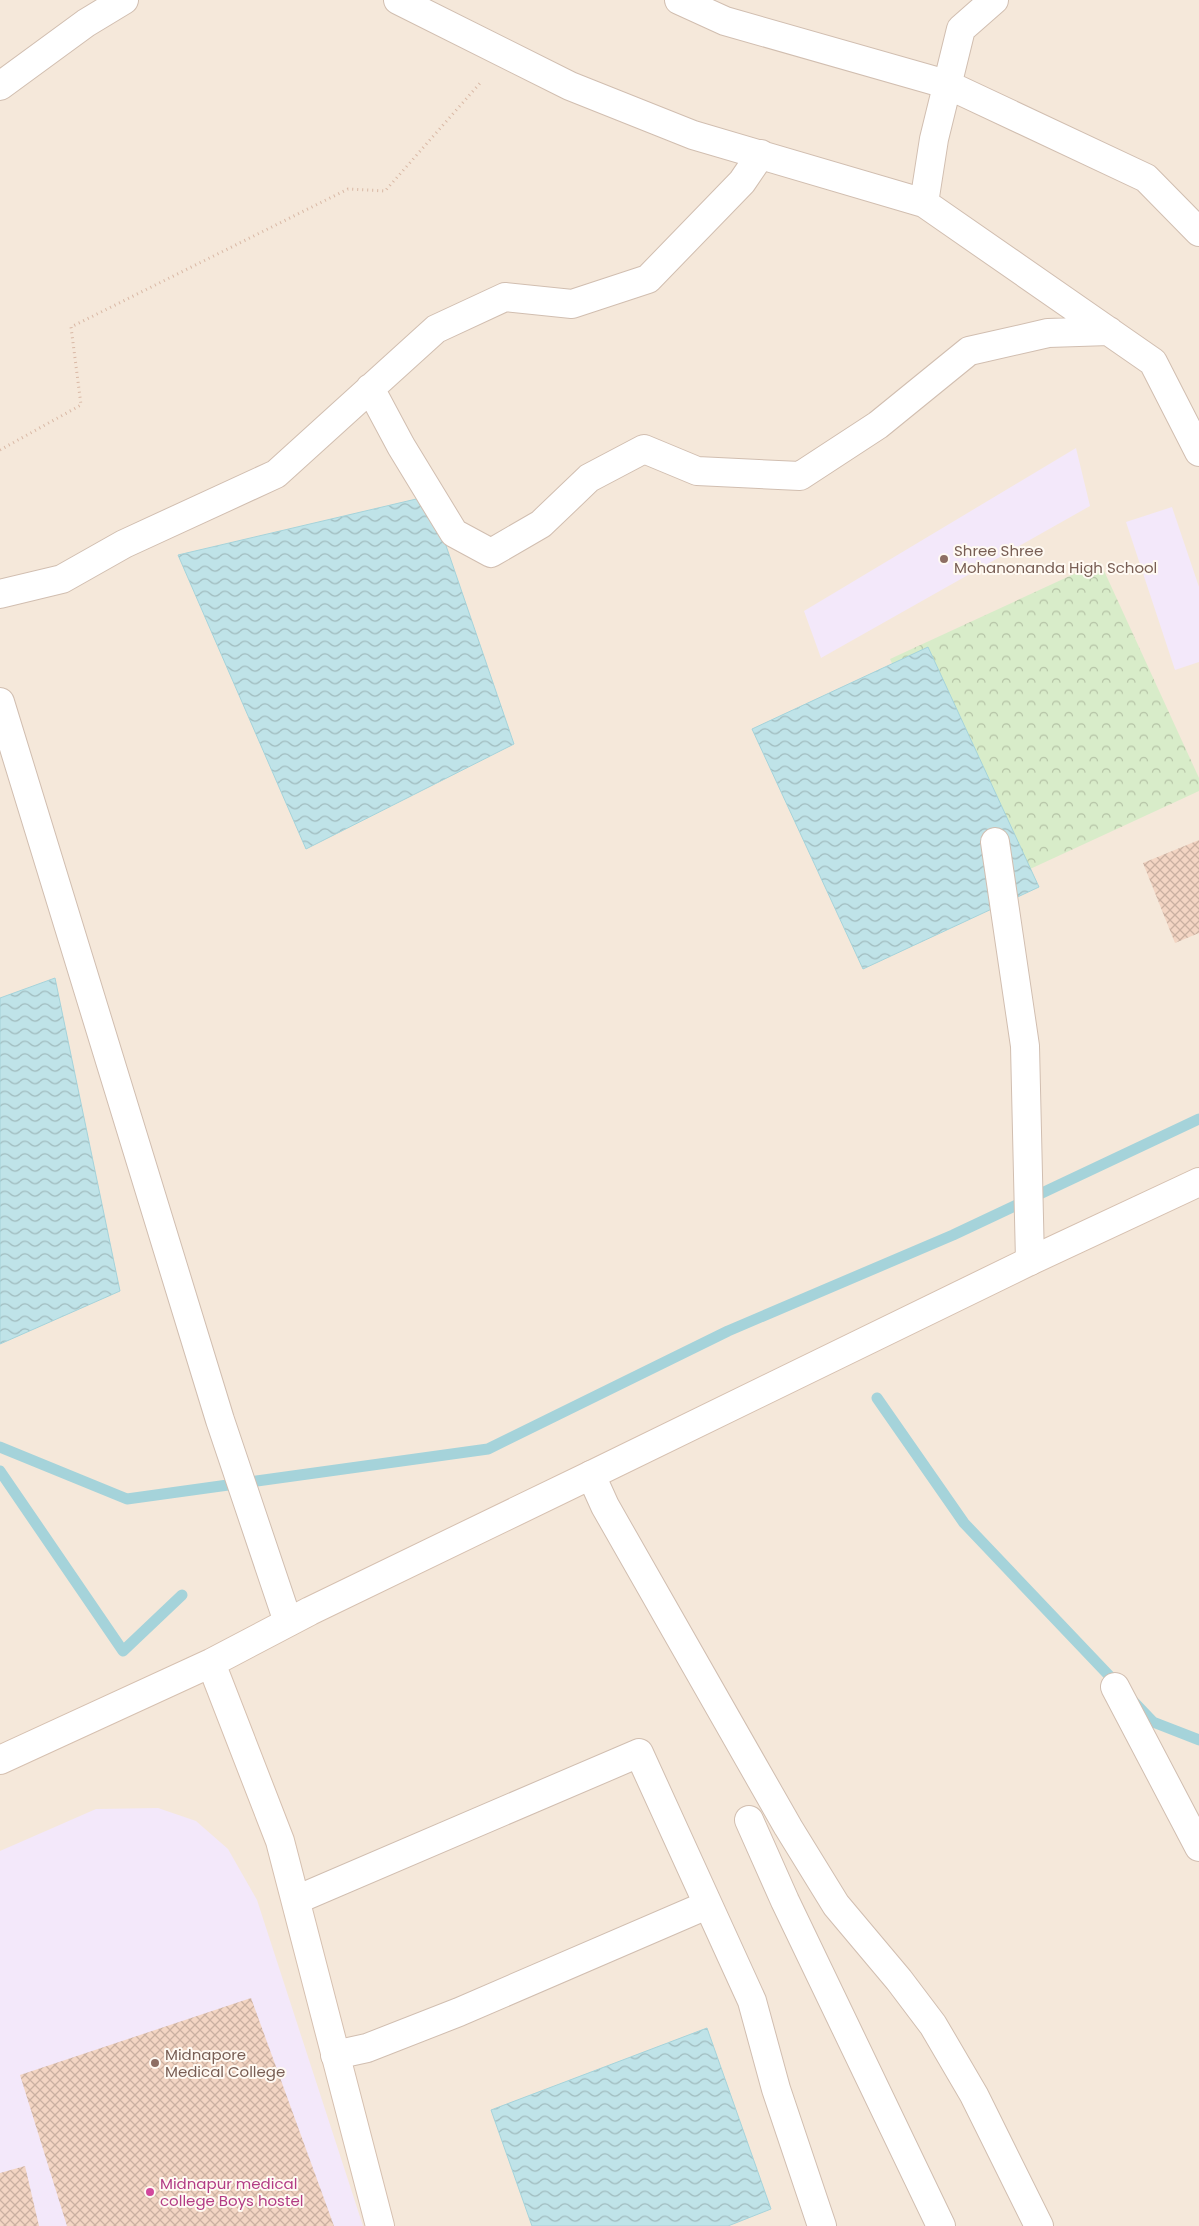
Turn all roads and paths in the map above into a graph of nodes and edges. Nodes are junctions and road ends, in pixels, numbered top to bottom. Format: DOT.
graph roads {
  1 [pos="124,0"];
  2 [pos="398,0"];
  3 [pos="680,0"];
  4 [pos="994,0"];
  5 [pos="505,54"];
  6 [pos="946,84"];
  7 [pos="0,86"];
  8 [pos="761,154"];
  9 [pos="924,202"];
  10 [pos="1199,232"];
  11 [pos="1109,331"];
  12 [pos="370,388"];
  13 [pos="0,450"];
  14 [pos="1199,452"];
  15 [pos="0,593"];
  16 [pos="0,702"];
  17 [pos="995,842"];
  18 [pos="1199,1182"];
  19 [pos="1030,1262"];
  20 [pos="591,1474"];
  21 [pos="288,1622"];
  22 [pos="211,1663"];
  23 [pos="1115,1687"];
  24 [pos="0,1760"];
  25 [pos="749,1820"];
  26 [pos="1199,1846"];
  27 [pos="296,1900"];
  28 [pos="707,1905"];
  29 [pos="335,2055"];
  30 [pos="380,2226"];
  31 [pos="822,2226"];
  32 [pos="941,2226"];
  33 [pos="1039,2226"];
  1 -- 7 [label="street"];
  2 -- 5 [label="street"];
  3 -- 6 [label="street"];
  4 -- 6 [label="street"];
  5 -- 8 [label="street"];
  5 -- 13 [label="path"];
  6 -- 9 [label="street"];
  6 -- 10 [label="street"];
  8 -- 9 [label="street"];
  8 -- 12 [label="street"];
  9 -- 11 [label="street"];
  11 -- 12 [label="street"];
  11 -- 14 [label="street"];
  12 -- 15 [label="street"];
  16 -- 21 [label="street"];
  17 -- 19 [label="street"];
  18 -- 19 [label="street"];
  19 -- 20 [label="street"];
  20 -- 21 [label="street"];
  20 -- 33 [label="street"];
  21 -- 22 [label="street"];
  22 -- 24 [label="street"];
  22 -- 27 [label="street"];
  23 -- 26 [label="street"];
  25 -- 32 [label="street"];
  27 -- 28 [label="street"];
  27 -- 29 [label="street"];
  28 -- 29 [label="street"];
  28 -- 31 [label="street"];
  29 -- 30 [label="street"];
}
